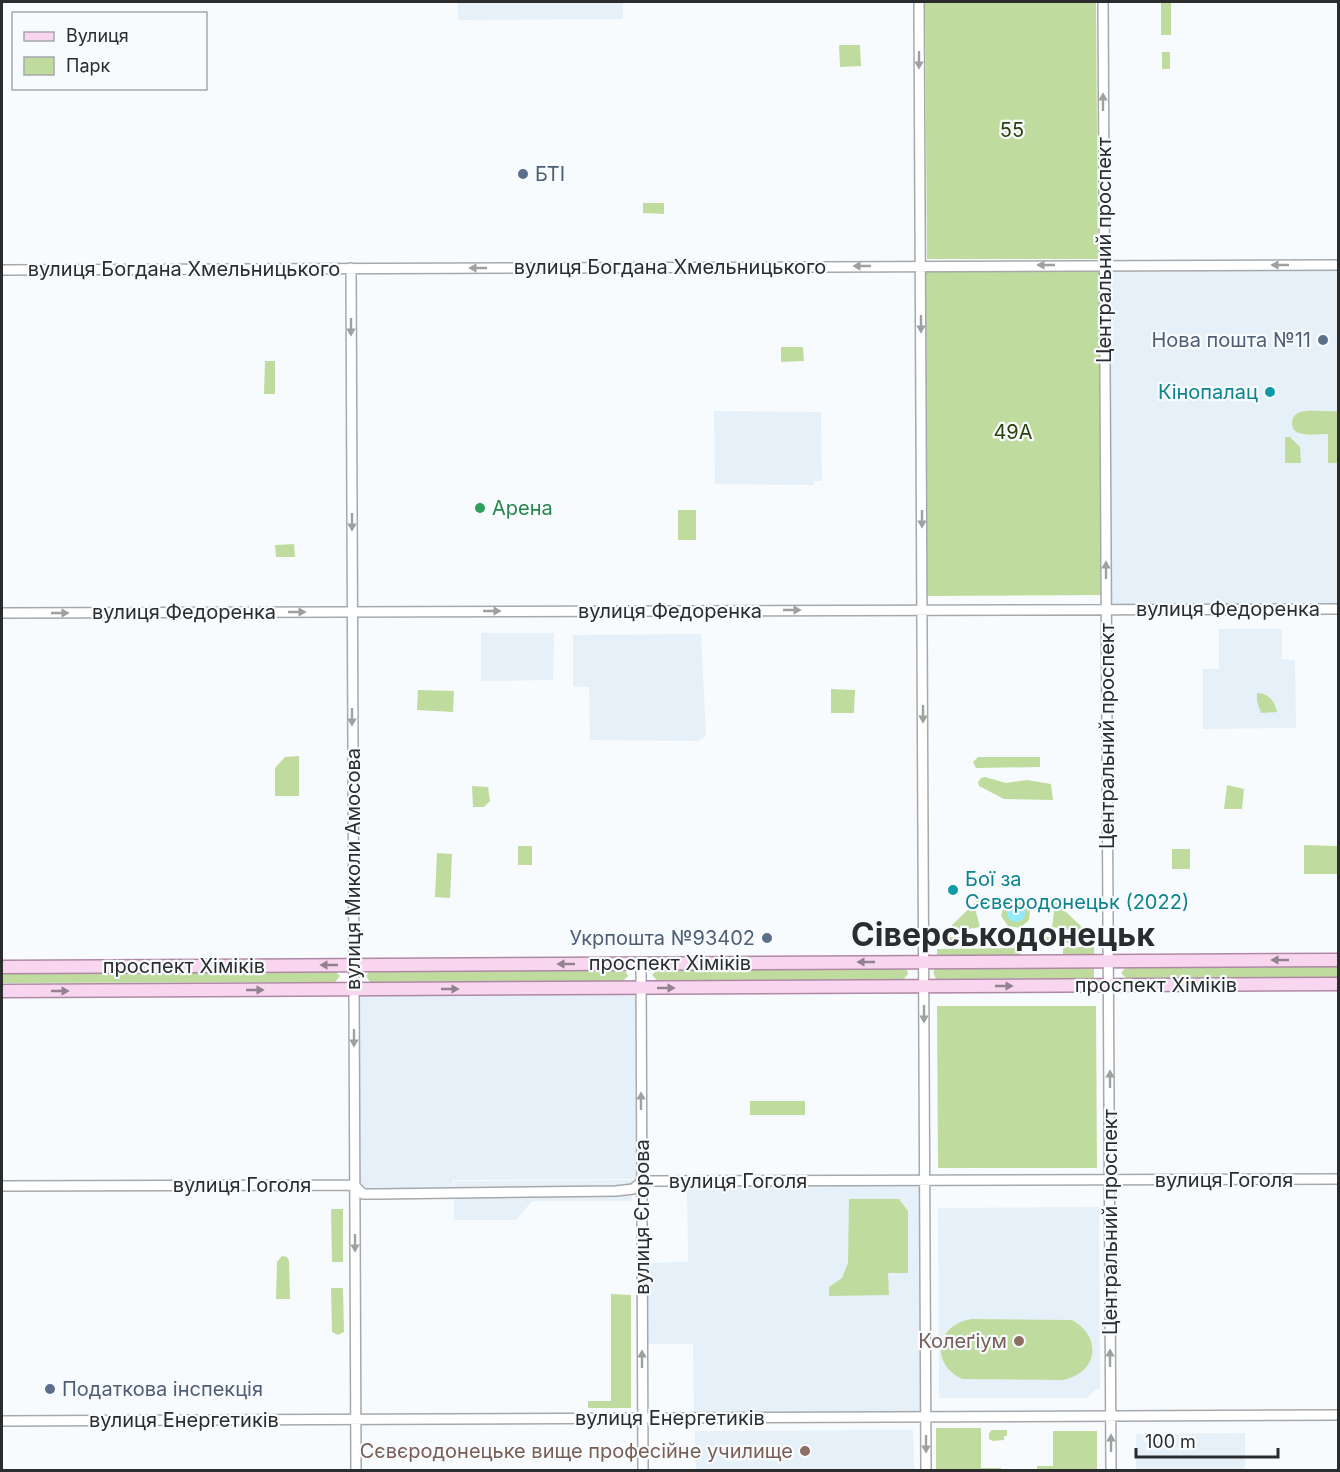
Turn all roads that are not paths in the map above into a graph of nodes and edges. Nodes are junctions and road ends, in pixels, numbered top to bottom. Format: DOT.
graph roads {
  1 [pos="919,2"];
  2 [pos="1103,2"];
  3 [pos="921,265"];
  4 [pos="1104,265"];
  5 [pos="1338,265"];
  6 [pos="351,268"];
  7 [pos="2,270"];
  8 [pos="1107,609"];
  9 [pos="1338,609"];
  10 [pos="922,610"];
  11 [pos="352,612"];
  12 [pos="2,613"];
  13 [pos="1338,960"];
  14 [pos="1109,961"];
  15 [pos="924,962"];
  16 [pos="640,964"];
  17 [pos="353,965"];
  18 [pos="2,967"];
  19 [pos="1338,984"];
  20 [pos="1109,986"];
  21 [pos="924,987"];
  22 [pos="641,988"];
  23 [pos="353,989"];
  24 [pos="2,991"];
  25 [pos="1338,1179"];
  26 [pos="1110,1180"];
  27 [pos="642,1181"];
  28 [pos="925,1181"];
  29 [pos="354,1185"];
  30 [pos="2,1186"];
  31 [pos="1338,1415"];
  32 [pos="1110,1416"];
  33 [pos="926,1417"];
  34 [pos="642,1418"];
  35 [pos="355,1419"];
  36 [pos="2,1421"];
  37 [pos="356,1470"];
  38 [pos="643,1470"];
  39 [pos="926,1470"];
  40 [pos="1111,1470"];
  1 -- 3 [label="street, one-way"];
  4 -- 2 [label="street, Центральний проспект, one-way"];
  4 -- 3 [label="street, вулиця Богдана Хмельницького, one-way"];
  3 -- 6 [label="street, вулиця Богдана Хмельницького, one-way"];
  3 -- 10 [label="street, one-way"];
  5 -- 4 [label="street, вулиця Богдана Хмельницького, one-way"];
  8 -- 4 [label="street, Центральний проспект, one-way"];
  6 -- 7 [label="street, вулиця Богдана Хмельницького"];
  6 -- 11 [label="street, вулиця Миколи Амосова, one-way"];
  8 -- 9 [label="street, вулиця Федоренка"];
  8 -- 10 [label="street, вулиця Федоренка"];
  8 -- 14 [label="street, Центральний проспект"];
  11 -- 10 [label="street, вулиця Федоренка, one-way"];
  10 -- 15 [label="street, one-way"];
  12 -- 11 [label="street, вулиця Федоренка, one-way"];
  11 -- 17 [label="street, вулиця Миколи Амосова, one-way"];
  13 -- 14 [label="main road, проспект Хіміків, one-way"];
  14 -- 15 [label="main road, проспект Хіміків"];
  14 -- 20 [label="street, Центральний проспект"];
  15 -- 16 [label="main road, проспект Хіміків, one-way"];
  15 -- 21 [label="street"];
  16 -- 17 [label="main road, проспект Хіміків, one-way"];
  16 -- 22 [label="street, вулиця Єгорова"];
  17 -- 18 [label="main road, проспект Хіміків, one-way"];
  17 -- 23 [label="street, вулиця Миколи Амосова"];
  19 -- 20 [label="main road, проспект Хіміків"];
  21 -- 20 [label="main road, проспект Хіміків, one-way"];
  26 -- 20 [label="street, Центральний проспект, one-way"];
  22 -- 21 [label="main road, проспект Хіміків, one-way"];
  21 -- 28 [label="street, one-way"];
  23 -- 22 [label="main road, проспект Хіміків, one-way"];
  27 -- 22 [label="street, вулиця Єгорова, one-way"];
  24 -- 23 [label="main road, проспект Хіміків, one-way"];
  23 -- 29 [label="street, вулиця Миколи Амосова, one-way"];
  25 -- 26 [label="street, вулиця Гоголя"];
  26 -- 28 [label="street, вулиця Гоголя"];
  32 -- 26 [label="street, Центральний проспект, one-way"];
  27 -- 28 [label="street, вулиця Гоголя"];
  27 -- 29 [label="street, вулиця Гоголя"];
  34 -- 27 [label="street, вулиця Єгорова, one-way"];
  28 -- 33 [label="street"];
  29 -- 30 [label="street, вулиця Гоголя"];
  29 -- 35 [label="street, вулиця Миколи Амосова, one-way"];
  31 -- 32 [label="street, вулиця Енергетиків"];
  32 -- 33 [label="street, вулиця Енергетиків"];
  40 -- 32 [label="street, Центральний проспект, one-way"];
  33 -- 34 [label="street, вулиця Енергетиків"];
  33 -- 39 [label="street, one-way"];
  34 -- 35 [label="street, вулиця Енергетиків"];
  34 -- 38 [label="street, вулиця Єгорова"];
  35 -- 36 [label="street, вулиця Енергетиків"];
  35 -- 37 [label="street, вулиця Миколи Амосова"];
}
